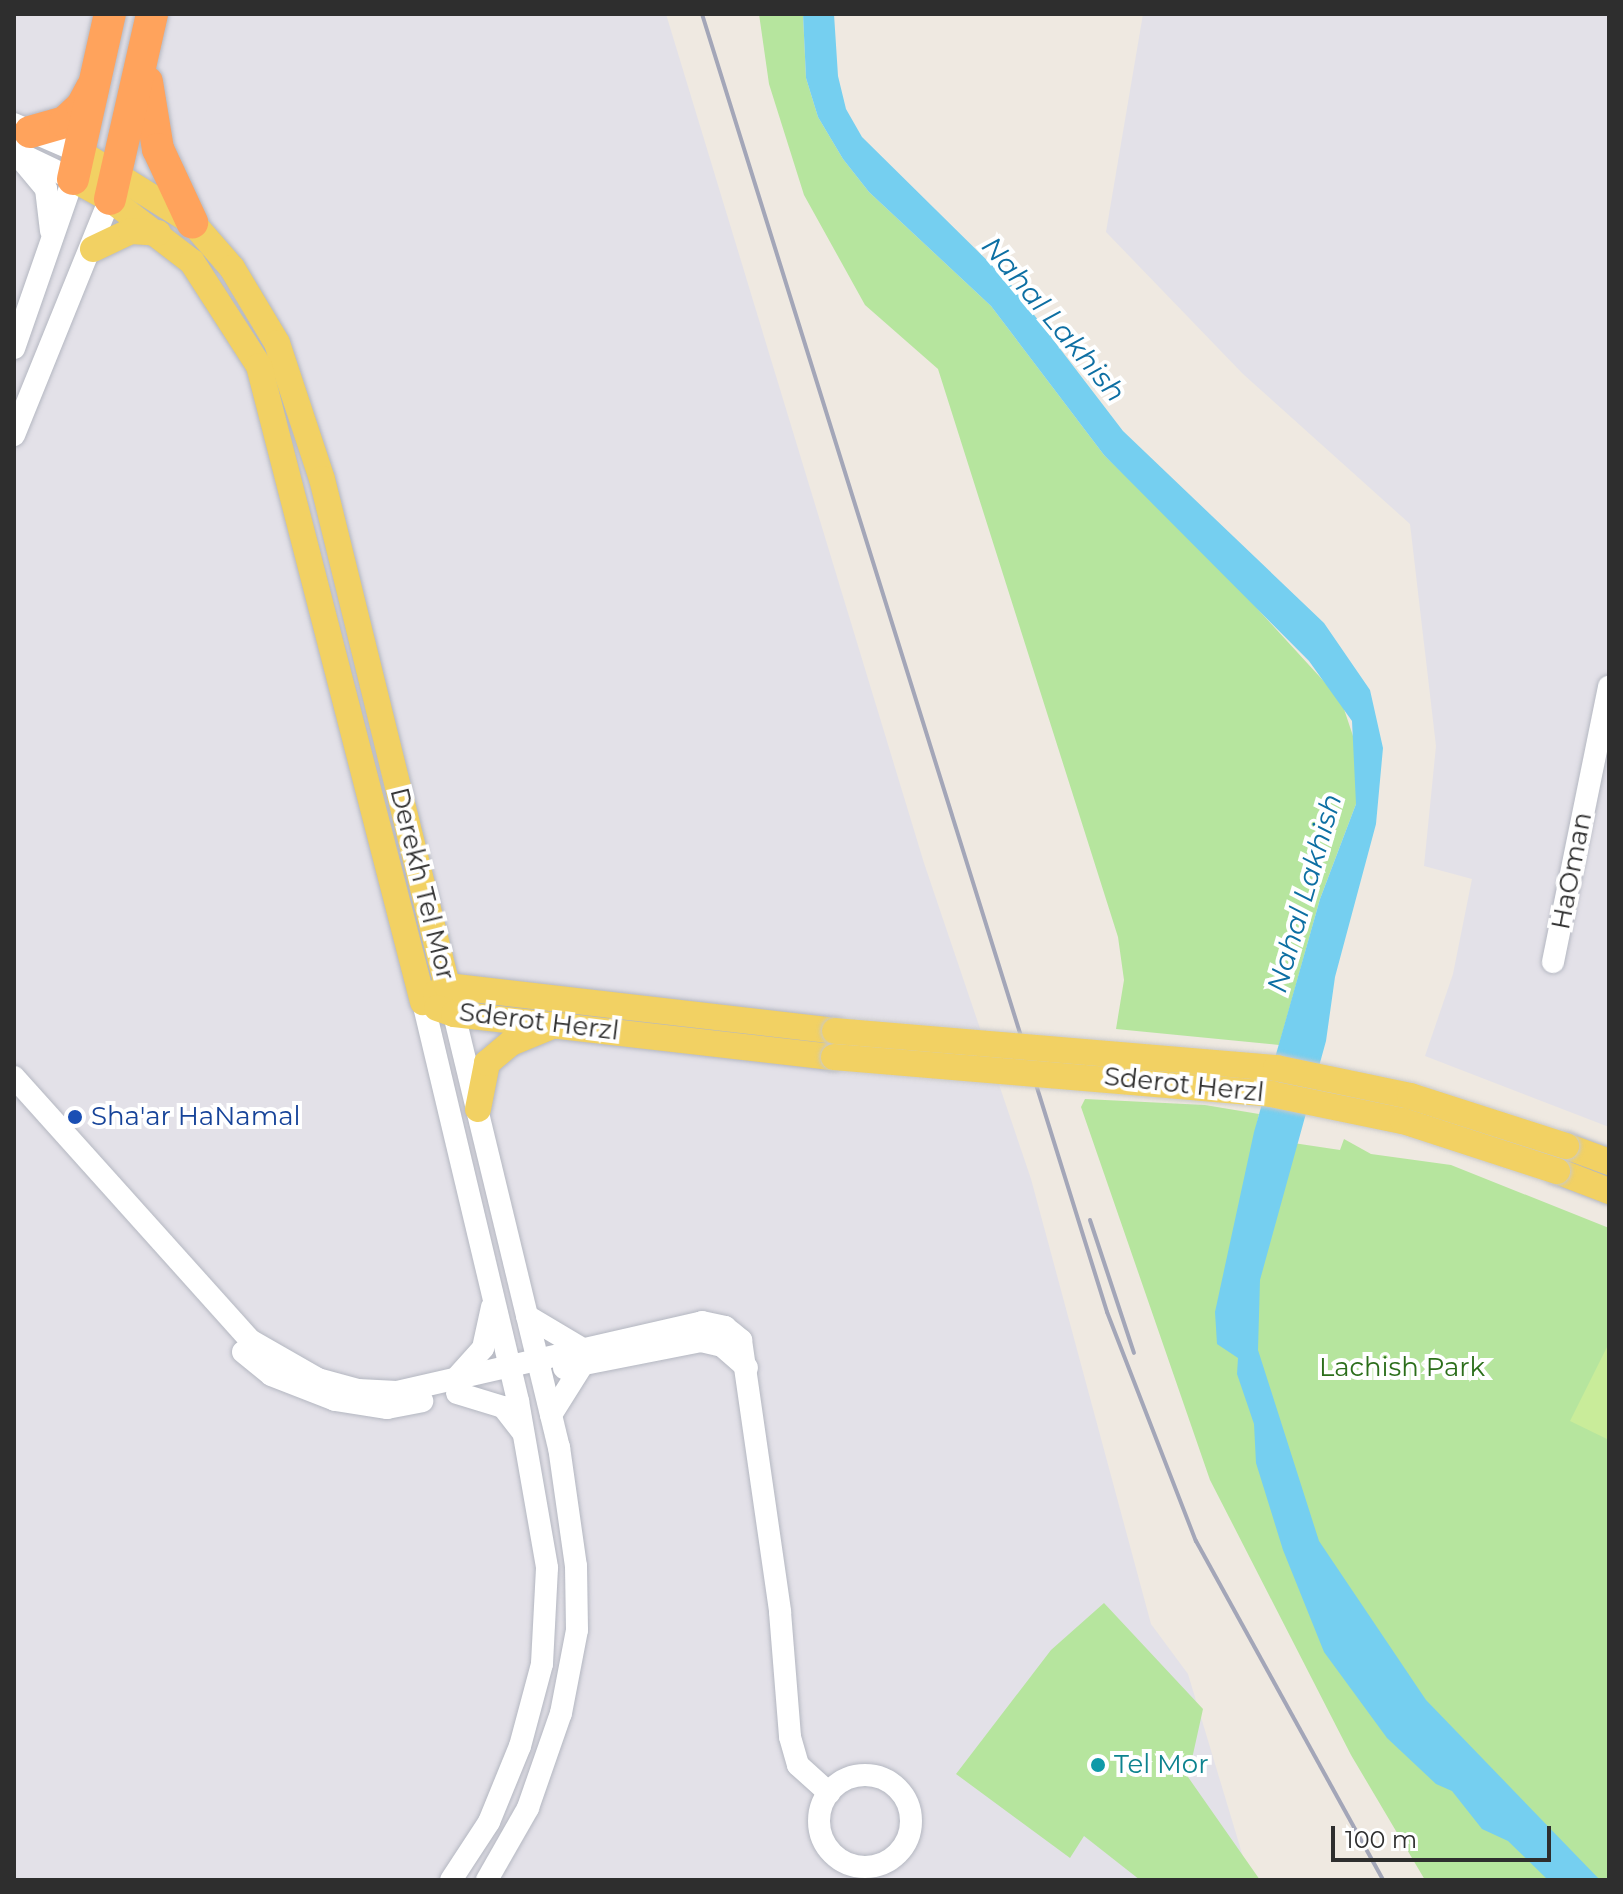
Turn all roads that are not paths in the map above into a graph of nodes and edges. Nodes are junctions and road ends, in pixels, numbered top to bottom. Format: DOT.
graph roads {
  1 [pos="110,14"];
  2 [pos="152,14"];
  3 [pos="146,59"];
  4 [pos="99,69"];
  5 [pos="18,140"];
  6 [pos="77,166"];
  7 [pos="114,186"];
  8 [pos="192,222"];
  9 [pos="158,233"];
  10 [pos="51,242"];
  11 [pos="93,249"];
  12 [pos="14,348"];
  13 [pos="14,435"];
  14 [pos="1609,687"];
  15 [pos="1553,962"];
  16 [pos="447,986"];
  17 [pos="423,1002"];
  18 [pos="454,1014"];
  19 [pos="555,1025"];
  20 [pos="834,1044"];
  21 [pos="14,1077"];
  22 [pos="14,1094"];
  23 [pos="478,1109"];
  24 [pos="1609,1162"];
  25 [pos="1609,1191"];
  26 [pos="493,1298"];
  27 [pos="527,1316"];
  28 [pos="582,1356"];
  29 [pos="539,1366"];
  30 [pos="511,1372"];
  31 [pos="456,1385"];
  32 [pos="551,1415"];
  33 [pos="524,1435"];
  34 [pos="829,1793"];
  35 [pos="849,1873"];
  36 [pos="451,1880"];
  37 [pos="487,1880"];
  1 -- 4 [label="highway"];
  2 -- 3 [label="highway"];
  3 -- 7 [label="highway"];
  3 -- 8 [label="highway"];
  4 -- 5 [label="highway"];
  4 -- 6 [label="highway"];
  5 -- 6 [label="street"];
  5 -- 10 [label="street"];
  6 -- 7 [label="main road, Derekh Tel Mor"];
  6 -- 10 [label="street"];
  7 -- 8 [label="main road, Derekh Tel Mor"];
  7 -- 9 [label="main road, Derekh Tel Mor"];
  7 -- 11 [label="street"];
  8 -- 16 [label="main road, Derekh Tel Mor"];
  9 -- 11 [label="main road"];
  9 -- 17 [label="main road, Derekh Tel Mor"];
  10 -- 12 [label="street"];
  11 -- 13 [label="street"];
  14 -- 15 [label="street, HaOman"];
  16 -- 17 [label="main road, Sderot Herzl"];
  16 -- 18 [label="main road, Derekh Tel Mor"];
  16 -- 20 [label="main road, Sderot Herzl"];
  17 -- 18 [label="main road, Sderot Herzl"];
  17 -- 26 [label="street, Derekh Tel Mor"];
  18 -- 19 [label="main road, Sderot Herzl"];
  18 -- 23 [label="street, Derekh Tel Mor"];
  19 -- 20 [label="main road, Sderot Herzl"];
  19 -- 23 [label="main road"];
  20 -- 24 [label="main road, Sderot Herzl, bridge"];
  20 -- 25 [label="main road, Sderot Herzl, bridge"];
  21 -- 31 [label="street"];
  22 -- 31 [label="street"];
  23 -- 27 [label="street, Derekh Tel Mor"];
  26 -- 30 [label="street, Derekh Tel Mor"];
  26 -- 31 [label="street"];
  27 -- 28 [label="street"];
  27 -- 29 [label="street, Derekh Tel Mor"];
  28 -- 29 [label="street"];
  28 -- 32 [label="street"];
  28 -- 34 [label="street"];
  29 -- 30 [label="street"];
  29 -- 32 [label="street, Derekh Tel Mor"];
  30 -- 31 [label="street"];
  30 -- 33 [label="street, Derekh Tel Mor"];
  31 -- 33 [label="street"];
  32 -- 37 [label="street, Derekh Tel Mor"];
  33 -- 36 [label="street, Derekh Tel Mor"];
  34 -- 35 [label="street"];
  34 -- 35 [label="street"];
}
